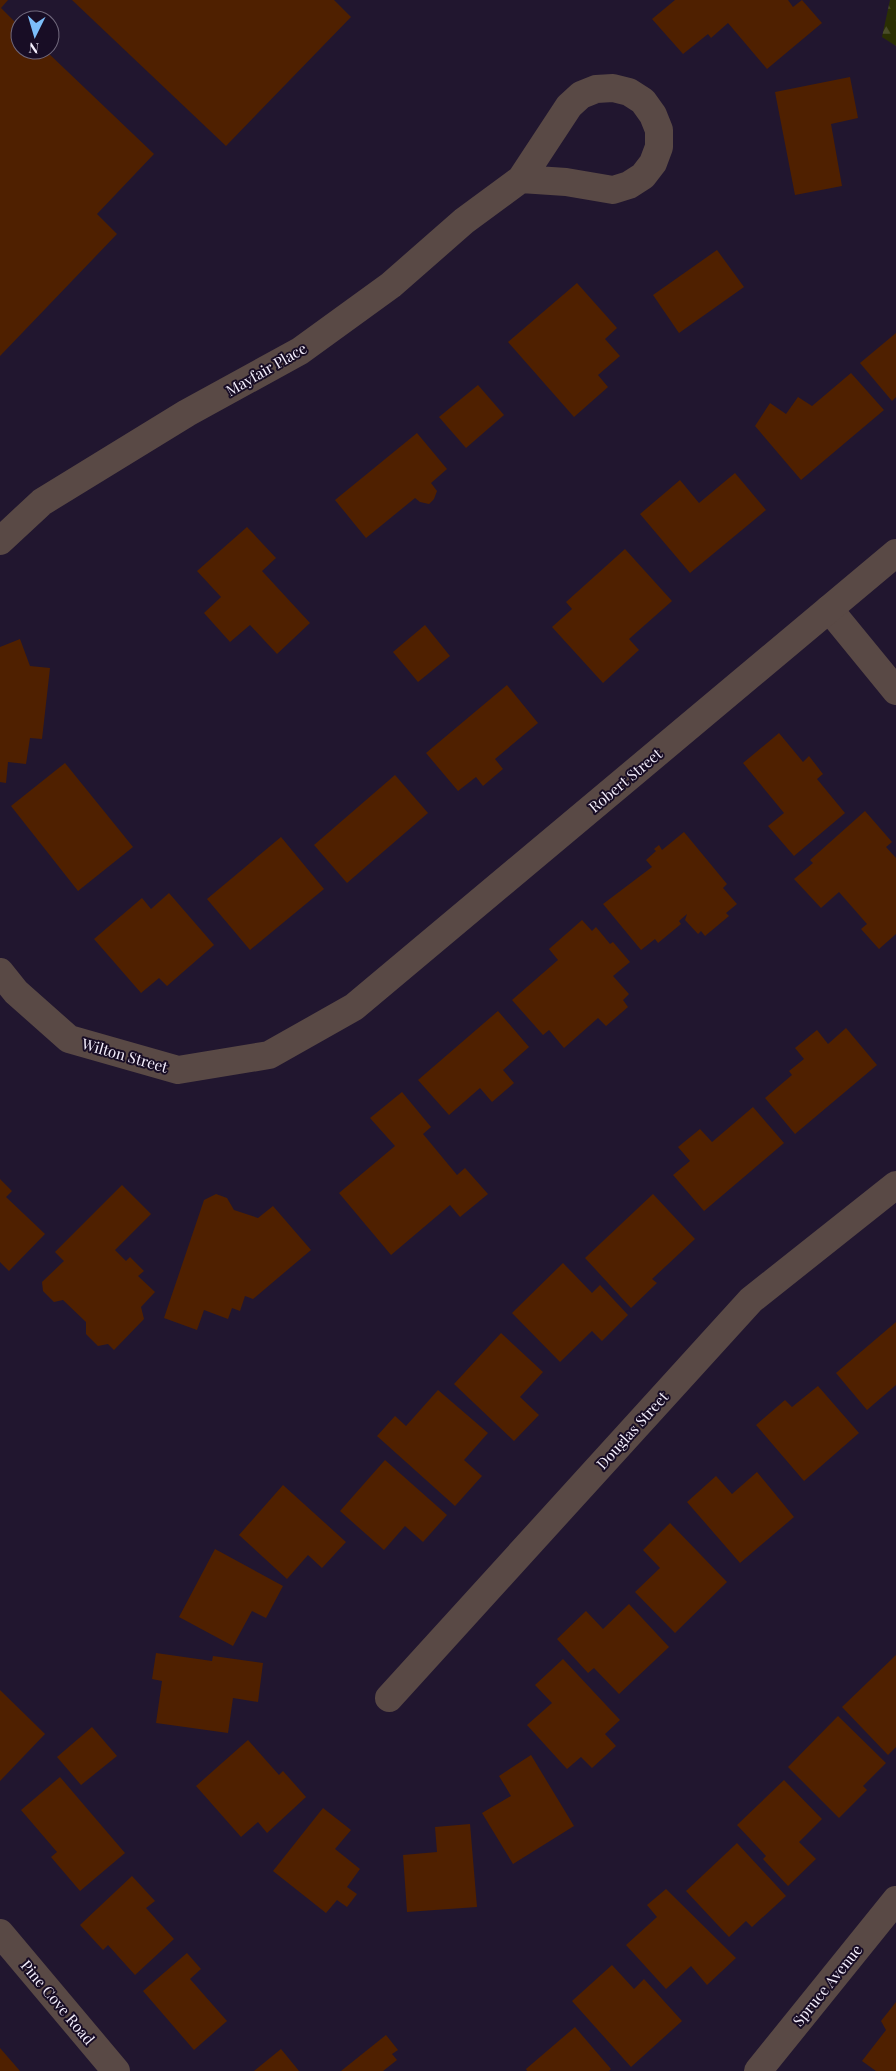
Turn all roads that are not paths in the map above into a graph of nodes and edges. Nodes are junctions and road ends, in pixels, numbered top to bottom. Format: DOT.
graph roads {
  1 [pos="521,179"];
  2 [pos="0,542"];
  3 [pos="896,553"];
  4 [pos="829,609"];
  5 [pos="896,690"];
  6 [pos="0,972"];
  7 [pos="354,1007"];
  8 [pos="896,1186"];
  9 [pos="389,1698"];
  10 [pos="896,1900"];
  11 [pos="0,1933"];
  12 [pos="116,2071"];
  13 [pos="758,2071"];
  1 -- 1 [label="street, Mayfair Place"];
  1 -- 2 [label="street, Mayfair Place"];
  3 -- 4 [label="street, Robert Street"];
  4 -- 5 [label="street"];
  4 -- 7 [label="street, Robert Street"];
  6 -- 7 [label="street, Wilton Street"];
  8 -- 9 [label="street, Douglas Street"];
  10 -- 13 [label="street, Spruce Avenue"];
  11 -- 12 [label="street, Pine Cove Road"];
}
